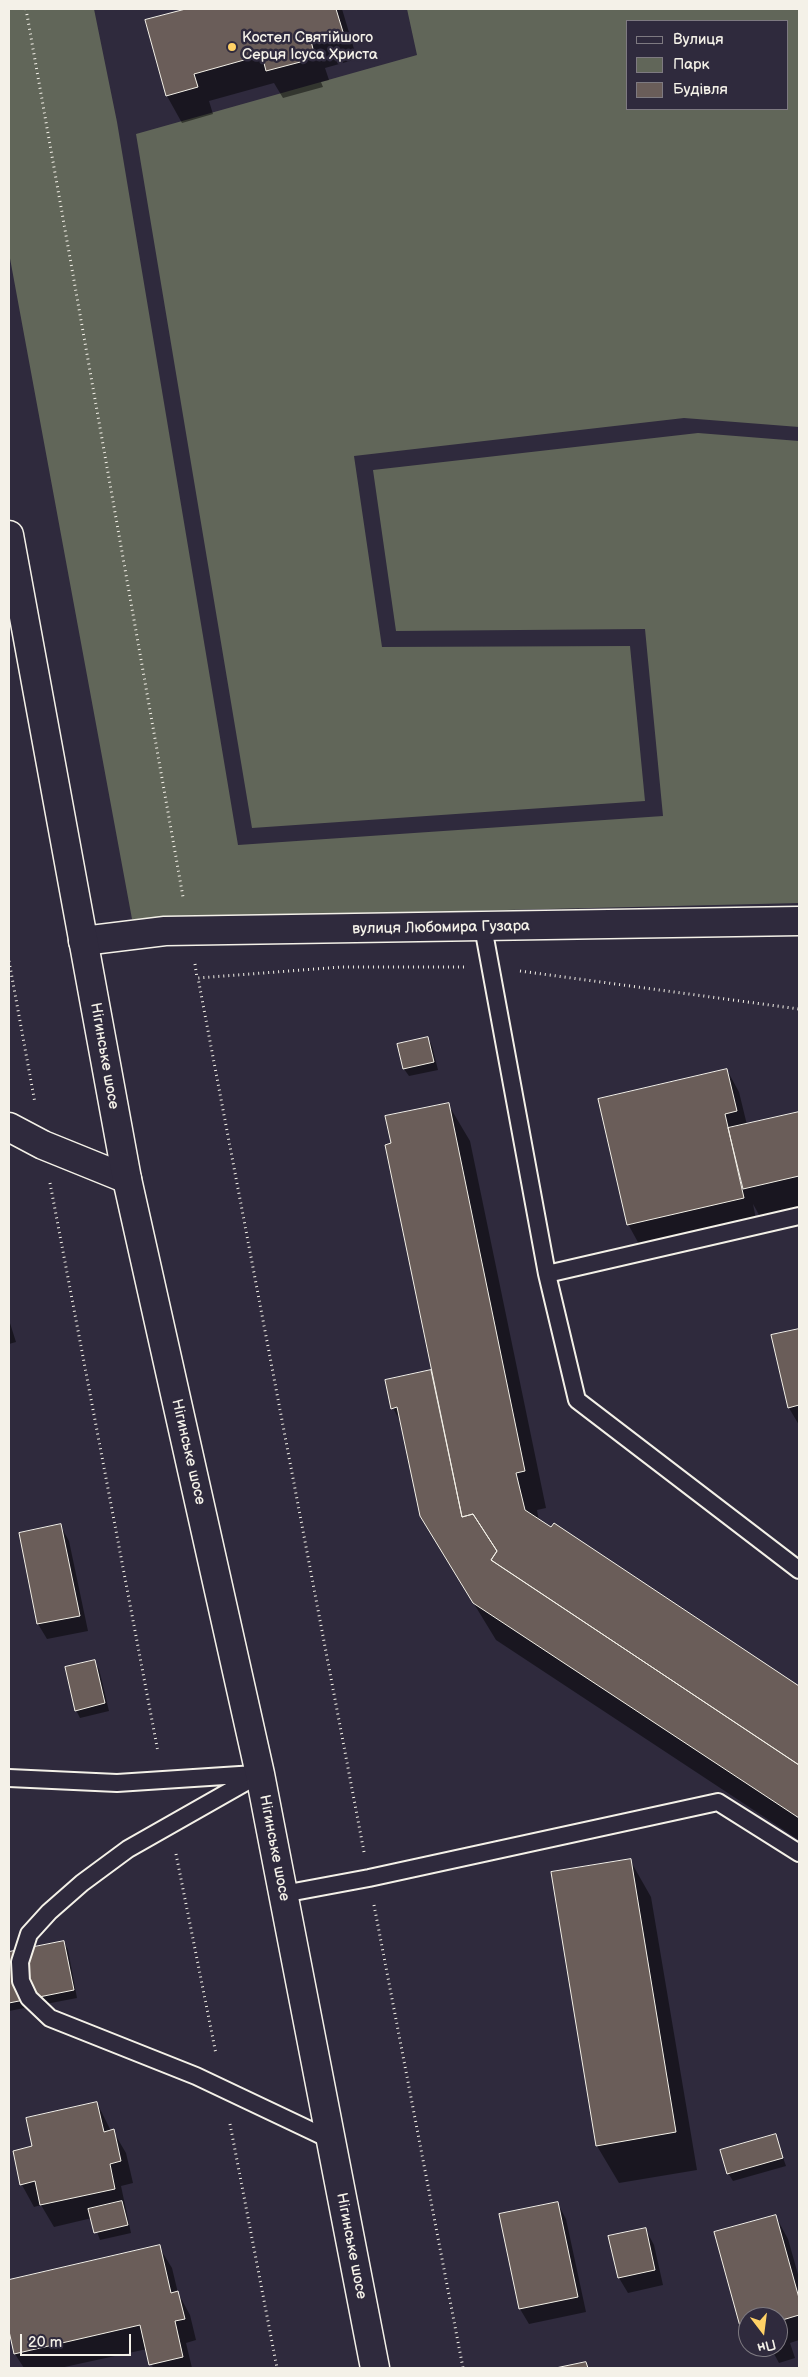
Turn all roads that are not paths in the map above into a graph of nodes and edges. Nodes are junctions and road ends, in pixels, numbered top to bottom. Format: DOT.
graph roads {
  1 [pos="9,535"];
  2 [pos="799,921"];
  3 [pos="483,927"];
  4 [pos="83,941"];
  5 [pos="9,1127"];
  6 [pos="127,1179"];
  7 [pos="799,1216"];
  8 [pos="546,1274"];
  9 [pos="799,1570"];
  10 [pos="260,1774"];
  11 [pos="9,1778"];
  12 [pos="799,1853"];
  13 [pos="283,1894"];
  14 [pos="331,2140"];
  15 [pos="375,2368"];
  1 -- 4 [label="main road, Нігинське шосе"];
  2 -- 3 [label="main road, вулиця Любомира Гузара"];
  3 -- 4 [label="main road, вулиця Любомира Гузара"];
  3 -- 8 [label="lane"];
  4 -- 6 [label="main road, Нігинське шосе"];
  5 -- 6 [label="main road"];
  6 -- 10 [label="main road, Нігинське шосе"];
  7 -- 8 [label="lane"];
  8 -- 9 [label="lane"];
  10 -- 11 [label="lane"];
  10 -- 13 [label="main road, Нігинське шосе"];
  10 -- 14 [label="lane"];
  12 -- 13 [label="lane"];
  13 -- 14 [label="main road, Нігинське шосе"];
  14 -- 15 [label="main road, Нігинське шосе"];
}
